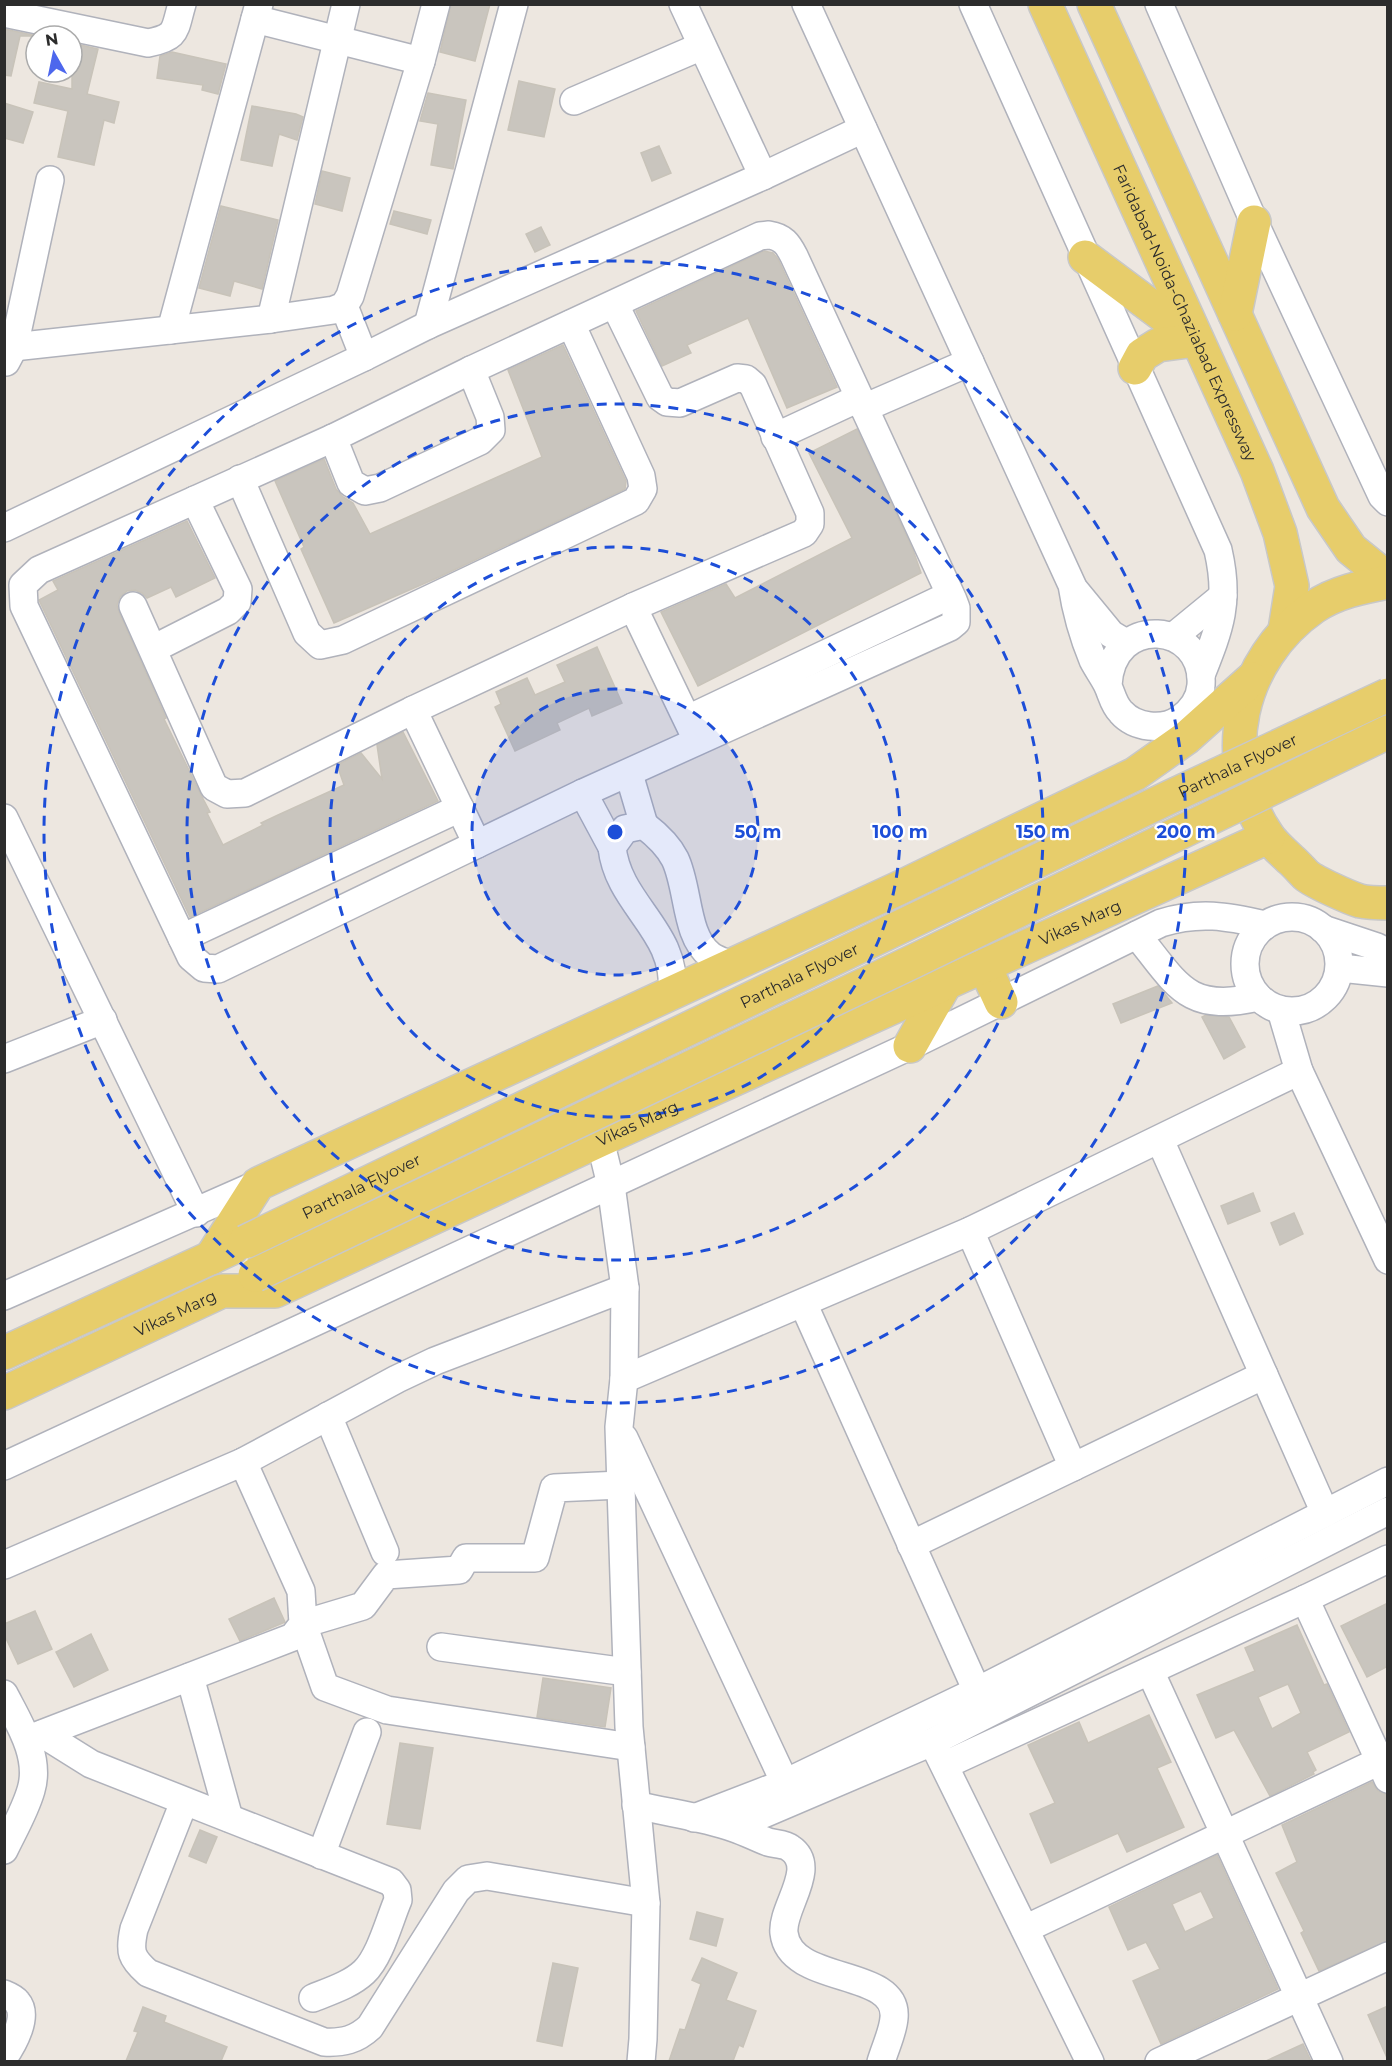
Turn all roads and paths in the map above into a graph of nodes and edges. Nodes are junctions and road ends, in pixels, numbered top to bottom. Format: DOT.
graph roads {
  1 [pos="182,4"];
  2 [pos="346,4"];
  3 [pos="436,4"];
  4 [pos="514,4"];
  5 [pos="683,4"];
  6 [pos="806,4"];
  7 [pos="973,4"];
  8 [pos="1045,4"];
  9 [pos="1094,4"];
  10 [pos="1159,4"];
  11 [pos="257,12"];
  12 [pos="4,13"];
  13 [pos="337,40"];
  14 [pos="702,46"];
  15 [pos="421,61"];
  16 [pos="574,101"];
  17 [pos="863,129"];
  18 [pos="1152,132"];
  19 [pos="1112,151"];
  20 [pos="763,176"];
  21 [pos="50,180"];
  22 [pos="1254,222"];
  23 [pos="1085,257"];
  24 [pos="615,304"];
  25 [pos="344,306"];
  26 [pos="1235,314"];
  27 [pos="272,319"];
  28 [pos="571,324"];
  29 [pos="428,325"];
  30 [pos="171,330"];
  31 [pos="1196,340"];
  32 [pos="8,354"];
  33 [pos="364,357"];
  34 [pos="970,362"];
  35 [pos="1136,368"];
  36 [pos="471,370"];
  37 [pos="861,403"];
  38 [pos="775,437"];
  39 [pos="333,438"];
  40 [pos="240,479"];
  41 [pos="195,500"];
  42 [pos="1388,502"];
  43 [pos="4,528"];
  44 [pos="1388,580"];
  45 [pos="1071,585"];
  46 [pos="1223,596"];
  47 [pos="134,606"];
  48 [pos="633,607"];
  49 [pos="1285,630"];
  50 [pos="1173,637"];
  51 [pos="1126,643"];
  52 [pos="153,649"];
  53 [pos="1201,682"];
  54 [pos="1108,685"];
  55 [pos="1243,688"];
  56 [pos="1388,695"];
  57 [pos="413,710"];
  58 [pos="1153,726"];
  59 [pos="693,731"];
  60 [pos="1388,732"];
  61 [pos="1145,767"];
  62 [pos="628,774"];
  63 [pos="583,793"];
  64 [pos="460,808"];
  65 [pos="4,818"];
  66 [pos="644,825"];
  67 [pos="1268,837"];
  68 [pos="477,844"];
  69 [pos="612,847"];
  70 [pos="15,863"];
  71 [pos="1388,903"];
  72 [pos="1265,925"];
  73 [pos="1323,929"];
  74 [pos="1137,935"];
  75 [pos="182,938"];
  76 [pos="713,953"];
  77 [pos="1388,953"];
  78 [pos="985,967"];
  79 [pos="1340,968"];
  80 [pos="1388,973"];
  81 [pos="671,974"];
  82 [pos="944,986"];
  83 [pos="1258,997"];
  84 [pos="1001,1002"];
  85 [pos="1281,1010"];
  86 [pos="103,1020"];
  87 [pos="910,1046"];
  88 [pos="4,1059"];
  89 [pos="1299,1071"];
  90 [pos="600,1140"];
  91 [pos="1160,1140"];
  92 [pos="258,1184"];
  93 [pos="611,1185"];
  94 [pos="196,1213"];
  95 [pos="970,1231"];
  96 [pos="211,1258"];
  97 [pos="1388,1260"];
  98 [pos="625,1288"];
  99 [pos="222,1291"];
  100 [pos="4,1296"];
  101 [pos="803,1303"];
  102 [pos="4,1353"];
  103 [pos="1264,1375"];
  104 [pos="624,1379"];
  105 [pos="4,1393"];
  106 [pos="328,1416"];
  107 [pos="619,1427"];
  108 [pos="243,1462"];
  109 [pos="4,1466"];
  110 [pos="1073,1467"];
  111 [pos="1388,1481"];
  112 [pos="621,1485"];
  113 [pos="1388,1511"];
  114 [pos="1325,1513"];
  115 [pos="911,1545"];
  116 [pos="385,1552"];
  117 [pos="1388,1559"];
  118 [pos="4,1565"];
  119 [pos="1305,1599"];
  120 [pos="303,1624"];
  121 [pos="441,1647"];
  122 [pos="1150,1671"];
  123 [pos="627,1672"];
  124 [pos="190,1677"];
  125 [pos="977,1691"];
  126 [pos="4,1694"];
  127 [pos="919,1718"];
  128 [pos="367,1732"];
  129 [pos="35,1737"];
  130 [pos="631,1747"];
  131 [pos="938,1754"];
  132 [pos="1385,1766"];
  133 [pos="785,1782"];
  134 [pos="184,1802"];
  135 [pos="636,1805"];
  136 [pos="229,1818"];
  137 [pos="694,1818"];
  138 [pos="733,1827"];
  139 [pos="1224,1834"];
  140 [pos="4,1850"];
  141 [pos="321,1855"];
  142 [pos="646,1904"];
  143 [pos="1025,1929"];
  144 [pos="1388,1956"];
  145 [pos="4,1994"];
  146 [pos="1299,1997"];
  147 [pos="313,1998"];
  148 [pos="4,2057"];
  149 [pos="640,2061"];
  150 [pos="881,2061"];
  151 [pos="1090,2061"];
  152 [pos="1159,2061"];
  153 [pos="1329,2061"];
  1 -- 12 [label="street"];
  2 -- 13 [label="street"];
  3 -- 15 [label="street"];
  4 -- 29 [label="street"];
  5 -- 14 [label="street"];
  6 -- 17 [label="street"];
  7 -- 23 [label="street"];
  8 -- 19 [label="main road, Faridabad-Noida-Ghaziabad Expressway"];
  9 -- 18 [label="main road"];
  10 -- 22 [label="street"];
  11 -- 13 [label="street"];
  11 -- 30 [label="street"];
  13 -- 15 [label="street"];
  13 -- 27 [label="street"];
  14 -- 16 [label="street"];
  14 -- 20 [label="street"];
  15 -- 25 [label="street"];
  17 -- 20 [label="street"];
  17 -- 34 [label="street"];
  18 -- 19 [label="main road"];
  18 -- 26 [label="main road"];
  19 -- 31 [label="main road, Faridabad-Noida-Ghaziabad Expressway"];
  20 -- 29 [label="street"];
  21 -- 32 [label="street"];
  22 -- 26 [label="main road"];
  22 -- 42 [label="street"];
  23 -- 31 [label="main road"];
  23 -- 35 [label="street"];
  24 -- 28 [label="street"];
  24 -- 37 [label="street"];
  24 -- 38 [label="street"];
  25 -- 27 [label="street"];
  25 -- 33 [label="street"];
  26 -- 44 [label="main road"];
  27 -- 30 [label="street"];
  28 -- 36 [label="street"];
  28 -- 40 [label="street"];
  29 -- 33 [label="street"];
  30 -- 32 [label="street"];
  31 -- 35 [label="main road"];
  31 -- 49 [label="main road, Faridabad-Noida-Ghaziabad Expressway"];
  33 -- 43 [label="street"];
  34 -- 37 [label="street"];
  34 -- 45 [label="street"];
  35 -- 46 [label="street"];
  36 -- 39 [label="street"];
  36 -- 39 [label="street"];
  37 -- 38 [label="street"];
  37 -- 59 [label="street"];
  38 -- 48 [label="street"];
  39 -- 40 [label="street"];
  40 -- 41 [label="street"];
  41 -- 52 [label="street"];
  41 -- 75 [label="street"];
  44 -- 49 [label="main road"];
  45 -- 51 [label="street"];
  45 -- 54 [label="street"];
  46 -- 50 [label="street"];
  46 -- 53 [label="street"];
  47 -- 52 [label="street"];
  48 -- 57 [label="street"];
  48 -- 59 [label="street"];
  49 -- 55 [label="main road"];
  50 -- 51 [label="street"];
  50 -- 53 [label="street"];
  51 -- 54 [label="street"];
  52 -- 57 [label="street"];
  53 -- 55 [label="street"];
  53 -- 58 [label="street"];
  54 -- 58 [label="street"];
  55 -- 61 [label="main road"];
  55 -- 67 [label="main road"];
  56 -- 96 [label="main road, Parthala Flyover, bridge"];
  57 -- 64 [label="street"];
  58 -- 61 [label="street"];
  59 -- 62 [label="street"];
  60 -- 99 [label="main road, Parthala Flyover, bridge"];
  61 -- 76 [label="main road"];
  62 -- 63 [label="street"];
  62 -- 66 [label="street"];
  63 -- 68 [label="street"];
  63 -- 69 [label="street"];
  64 -- 68 [label="street"];
  64 -- 75 [label="street"];
  65 -- 70 [label="street"];
  66 -- 69 [label="street"];
  66 -- 76 [label="street"];
  67 -- 71 [label="main road"];
  67 -- 78 [label="main road, Vikas Marg"];
  68 -- 75 [label="street"];
  69 -- 81 [label="street"];
  70 -- 86 [label="street"];
  72 -- 73 [label="street"];
  72 -- 74 [label="street"];
  72 -- 83 [label="street"];
  73 -- 77 [label="street"];
  73 -- 79 [label="street"];
  74 -- 83 [label="street"];
  74 -- 84 [label="street"];
  76 -- 81 [label="main road"];
  76 -- 81 [label="street"];
  78 -- 82 [label="main road, Vikas Marg"];
  78 -- 84 [label="main road"];
  79 -- 80 [label="street"];
  79 -- 85 [label="street"];
  81 -- 92 [label="main road"];
  82 -- 87 [label="main road"];
  82 -- 90 [label="main road, Vikas Marg"];
  83 -- 85 [label="street"];
  84 -- 87 [label="street"];
  85 -- 89 [label="street"];
  86 -- 88 [label="street"];
  86 -- 94 [label="street"];
  87 -- 93 [label="street"];
  89 -- 91 [label="street"];
  89 -- 97 [label="street"];
  90 -- 93 [label="street"];
  90 -- 99 [label="main road, Vikas Marg"];
  91 -- 95 [label="street"];
  91 -- 103 [label="street"];
  92 -- 94 [label="street"];
  92 -- 96 [label="main road"];
  93 -- 98 [label="street"];
  93 -- 109 [label="street"];
  94 -- 100 [label="street"];
  95 -- 101 [label="street"];
  95 -- 110 [label="street"];
  96 -- 102 [label="main road, Vikas Marg"];
  98 -- 104 [label="street"];
  98 -- 106 [label="street"];
  99 -- 105 [label="main road, Vikas Marg"];
  101 -- 104 [label="street"];
  101 -- 115 [label="street"];
  103 -- 110 [label="street"];
  103 -- 114 [label="street"];
  104 -- 107 [label="street"];
  106 -- 108 [label="street"];
  106 -- 116 [label="street"];
  107 -- 112 [label="street"];
  107 -- 133 [label="street"];
  108 -- 118 [label="street"];
  108 -- 120 [label="street"];
  110 -- 115 [label="street"];
  111 -- 114 [label="street"];
  112 -- 120 [label="street"];
  112 -- 123 [label="street"];
  113 -- 131 [label="street"];
  114 -- 125 [label="street"];
  115 -- 125 [label="street"];
  117 -- 119 [label="street"];
  119 -- 122 [label="street"];
  119 -- 132 [label="street"];
  120 -- 124 [label="street"];
  120 -- 130 [label="street"];
  121 -- 123 [label="street"];
  122 -- 131 [label="street"];
  122 -- 139 [label="street"];
  123 -- 130 [label="street"];
  124 -- 129 [label="street"];
  124 -- 136 [label="street"];
  125 -- 127 [label="street"];
  126 -- 129 [label="street"];
  127 -- 131 [label="street"];
  127 -- 133 [label="street"];
  128 -- 141 [label="street"];
  129 -- 134 [label="street"];
  129 -- 140 [label="street"];
  130 -- 135 [label="street"];
  131 -- 138 [label="street"];
  131 -- 143 [label="street"];
  132 -- 139 [label="street"];
  133 -- 137 [label="street"];
  134 -- 136 [label="street"];
  134 -- 142 [label="street"];
  135 -- 137 [label="street"];
  135 -- 142 [label="street"];
  136 -- 141 [label="street"];
  137 -- 138 [label="street"];
  138 -- 150 [label="street"];
  139 -- 143 [label="street"];
  139 -- 146 [label="street"];
  141 -- 147 [label="street"];
  142 -- 149 [label="street"];
  143 -- 151 [label="street"];
  144 -- 146 [label="street"];
  145 -- 148 [label="street"];
  146 -- 152 [label="street"];
  146 -- 153 [label="street"];
}
